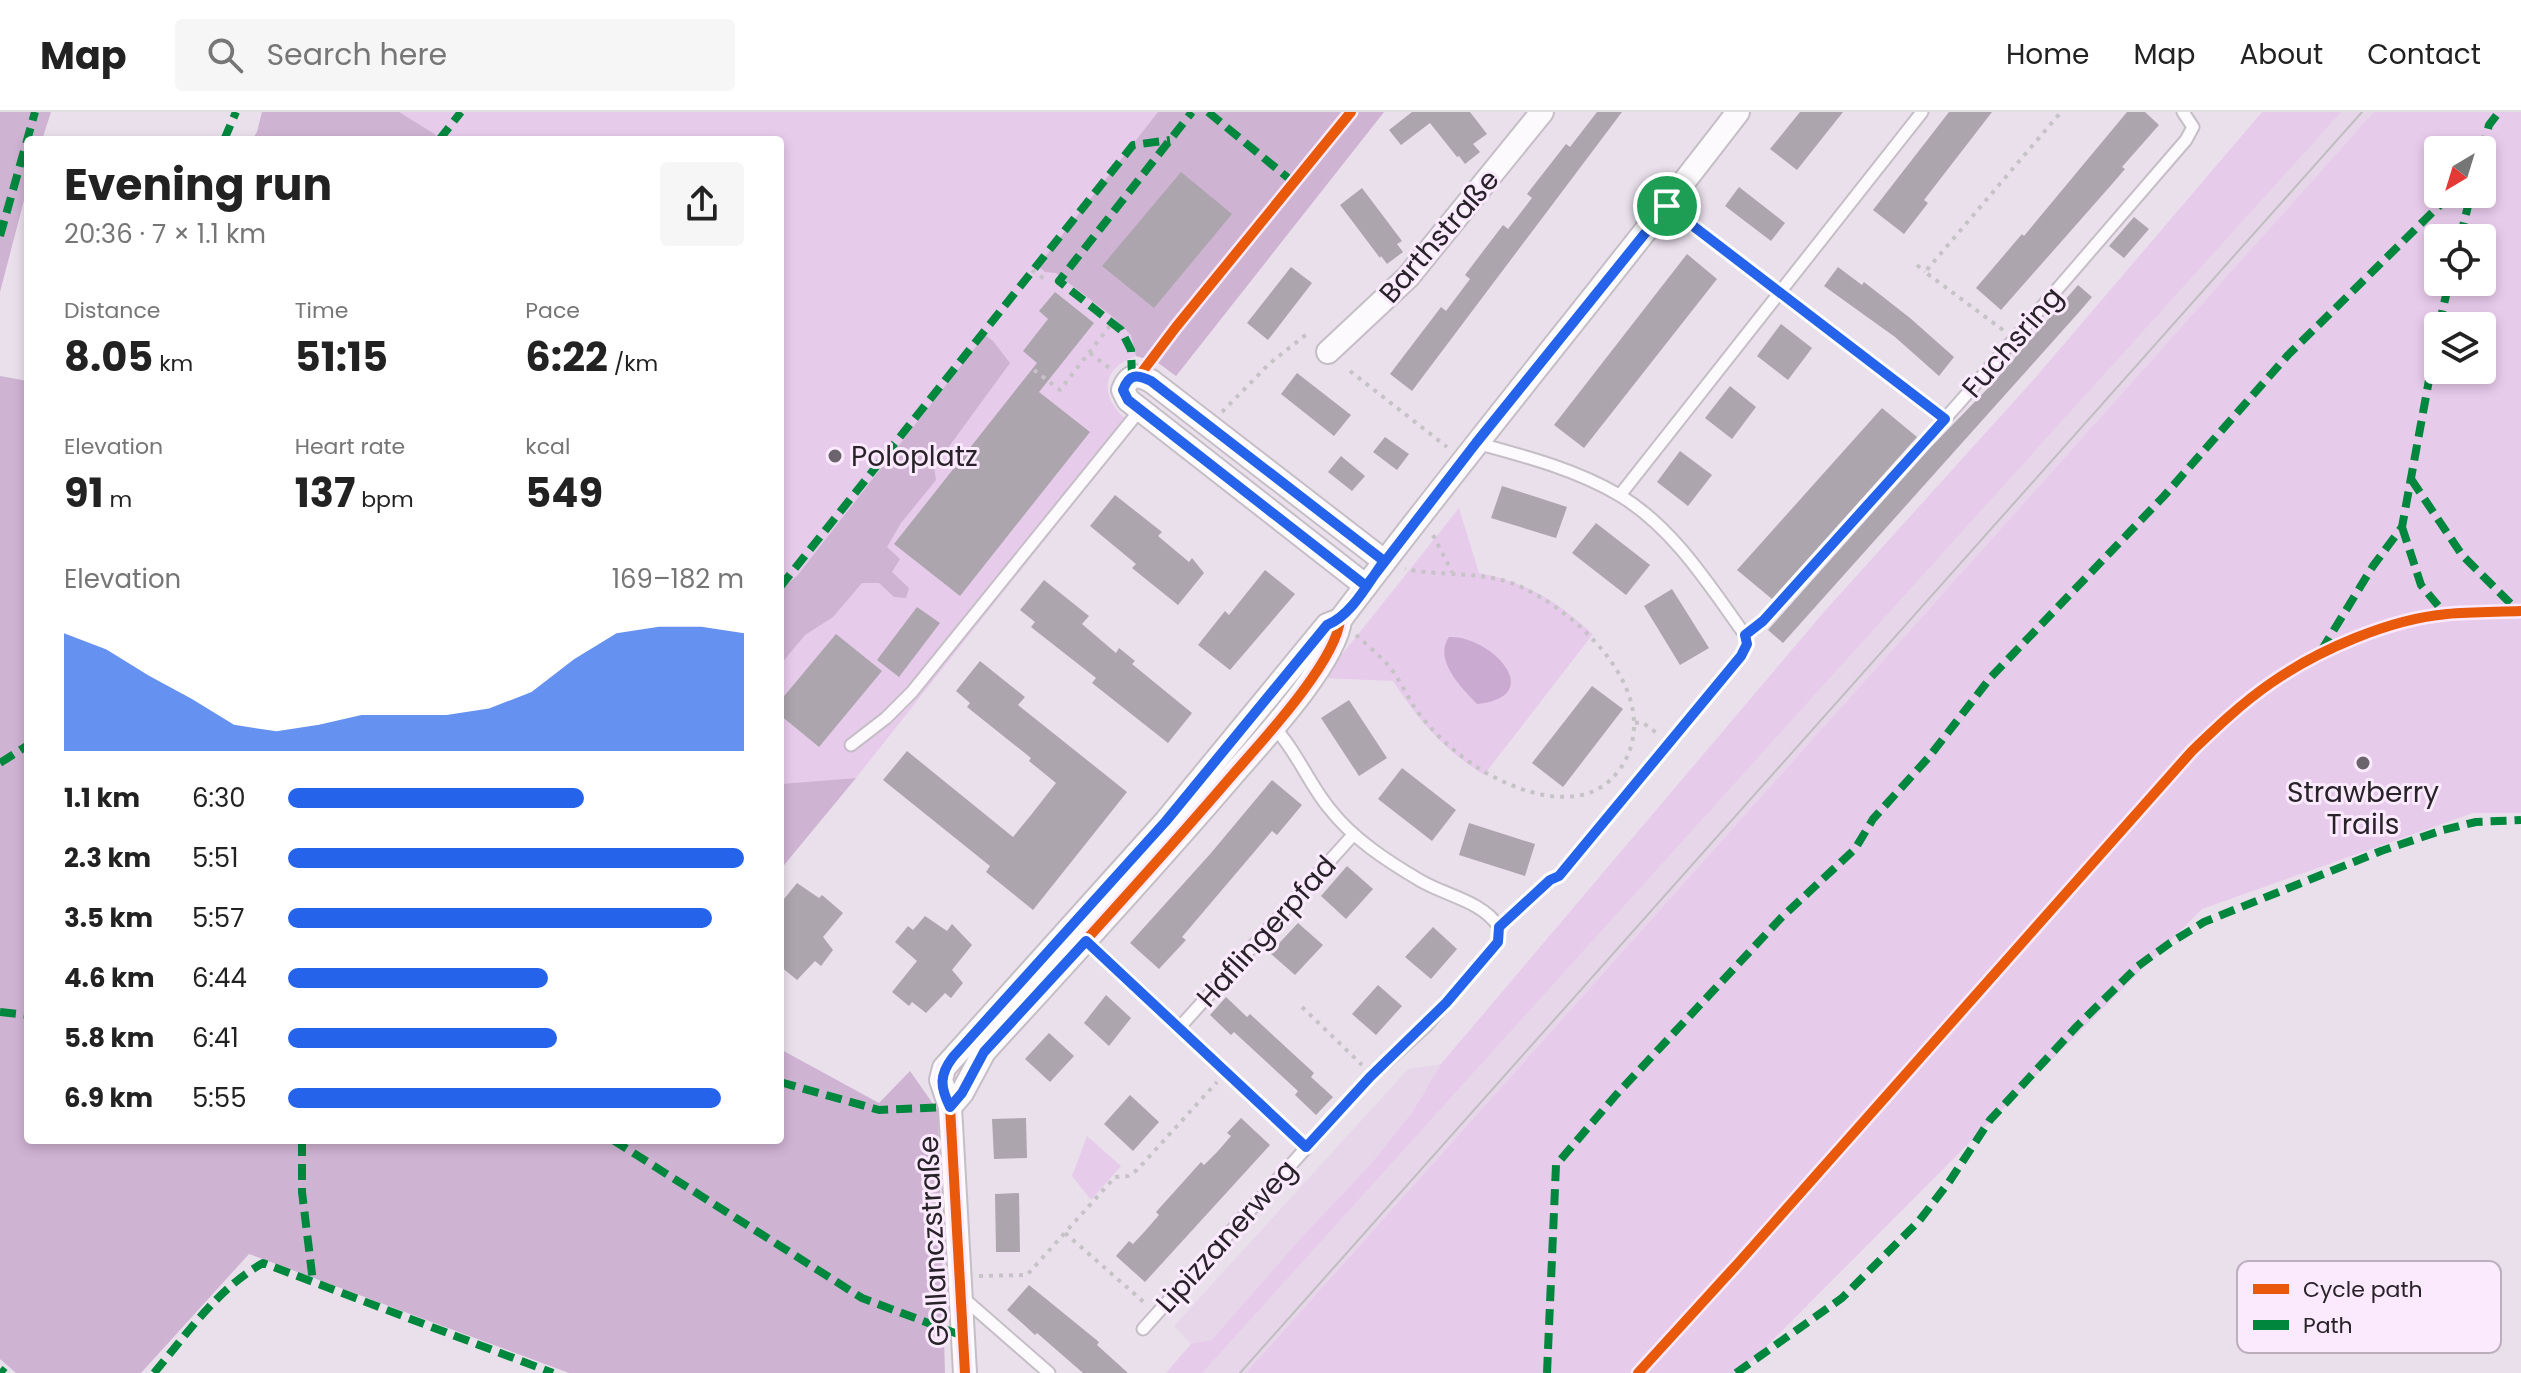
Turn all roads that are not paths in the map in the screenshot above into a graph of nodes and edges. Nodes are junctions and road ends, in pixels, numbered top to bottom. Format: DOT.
graph roads {
  1 [pos="1542,112"];
  2 [pos="1738,112"];
  3 [pos="1922,112"];
  4 [pos="2183,112"];
  5 [pos="1667,206"];
  6 [pos="1780,292"];
  7 [pos="1328,352"];
  8 [pos="1140,410"];
  9 [pos="1945,419"];
  10 [pos="1476,443"];
  11 [pos="1620,495"];
  12 [pos="1395,565"];
  13 [pos="1366,586"];
  14 [pos="1745,635"];
  15 [pos="1265,720"];
  16 [pos="851,745"];
  17 [pos="1353,835"];
  18 [pos="1559,876"];
  19 [pos="1079,934"];
  20 [pos="1179,1028"];
  21 [pos="1306,1147"];
  22 [pos="966,1286"];
  23 [pos="1143,1329"];
  24 [pos="965,1373"];
  25 [pos="1049,1373"];
  1 -- 7 [label="street, Barthstraße"];
  2 -- 5 [label="street, Gollanczstraße"];
  3 -- 6 [label="lane"];
  4 -- 9 [label="lane, Fuchsring"];
  5 -- 6 [label="lane"];
  5 -- 10 [label="street, Gollanczstraße"];
  6 -- 9 [label="lane"];
  6 -- 11 [label="lane"];
  8 -- 12 [label="street"];
  8 -- 13 [label="street"];
  8 -- 16 [label="lane"];
  9 -- 14 [label="lane, Fuchsring"];
  10 -- 11 [label="lane"];
  10 -- 12 [label="street, Gollanczstraße"];
  11 -- 14 [label="lane"];
  12 -- 13 [label="street, Gollanczstraße"];
  13 -- 15 [label="street, Gollanczstraße"];
  14 -- 18 [label="lane"];
  15 -- 17 [label="lane"];
  15 -- 19 [label="street, Gollanczstraße"];
  17 -- 20 [label="lane, Haflingerpfad"];
  17 -- 21 [label="lane, Lipizzanerweg"];
  19 -- 20 [label="lane"];
  19 -- 22 [label="street, Gollanczstraße"];
  20 -- 21 [label="lane"];
  21 -- 23 [label="lane, Lipizzanerweg"];
  22 -- 24 [label="street, Gollanczstraße"];
  22 -- 25 [label="lane"];
}
